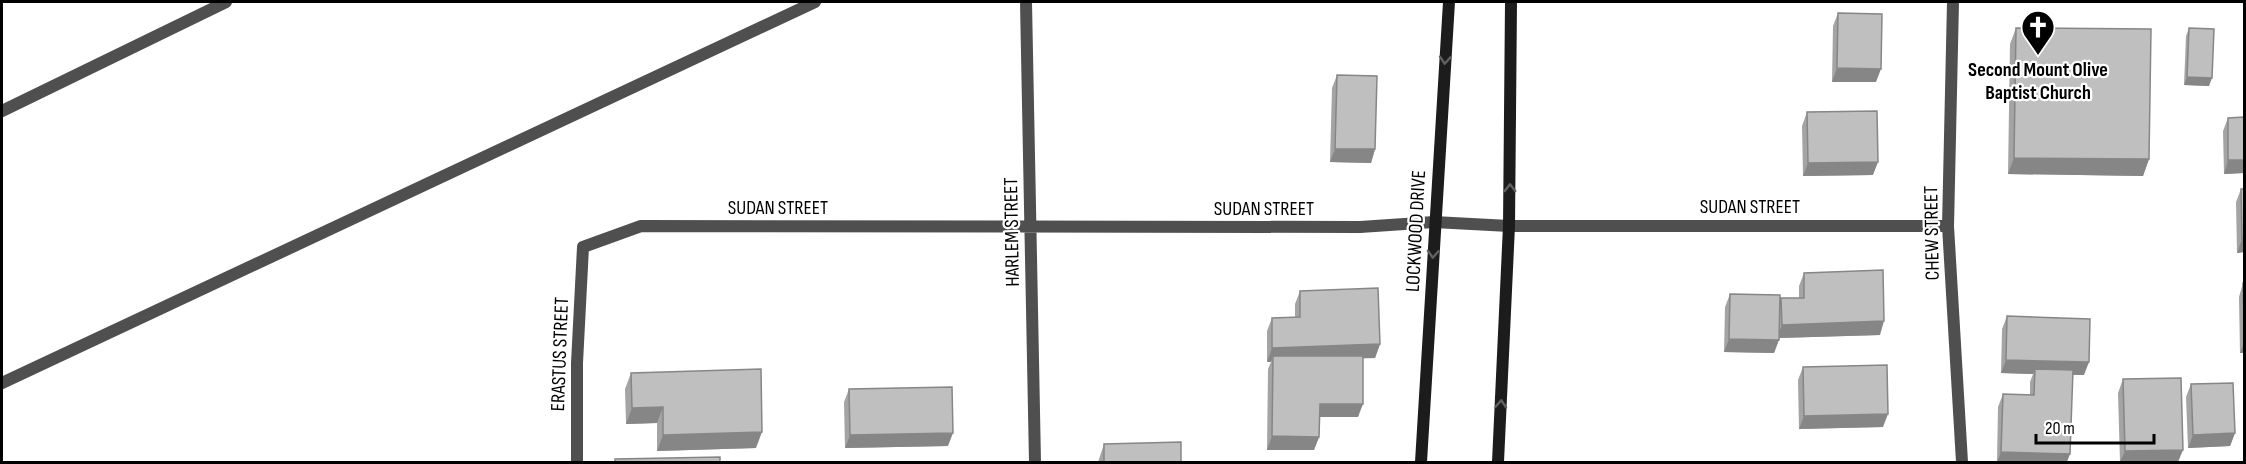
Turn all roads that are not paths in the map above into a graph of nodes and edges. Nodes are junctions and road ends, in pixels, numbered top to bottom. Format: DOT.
graph roads {
  1 [pos="226,2"];
  2 [pos="815,2"];
  3 [pos="1026,2"];
  4 [pos="1449,2"];
  5 [pos="1511,2"];
  6 [pos="1953,2"];
  7 [pos="2,111"];
  8 [pos="1434,222"];
  9 [pos="1509,226"];
  10 [pos="1948,226"];
  11 [pos="1030,228"];
  12 [pos="583,247"];
  13 [pos="2,383"];
  14 [pos="577,462"];
  15 [pos="1035,462"];
  16 [pos="1421,462"];
  17 [pos="1498,462"];
  18 [pos="1962,462"];
  1 -- 7 [label="street"];
  2 -- 13 [label="street"];
  3 -- 11 [label="street, HARLEM STREET"];
  4 -- 8 [label="main road, LOCKWOOD DRIVE, one-way"];
  9 -- 5 [label="main road, one-way"];
  6 -- 10 [label="street, CHEW STREET"];
  8 -- 9 [label="street, SUDAN STREET"];
  8 -- 11 [label="street, SUDAN STREET"];
  8 -- 16 [label="main road, LOCKWOOD DRIVE, one-way"];
  9 -- 10 [label="street, SUDAN STREET"];
  17 -- 9 [label="main road, one-way"];
  10 -- 18 [label="street, CHEW STREET"];
  11 -- 12 [label="street, SUDAN STREET"];
  11 -- 15 [label="street, HARLEM STREET"];
  12 -- 14 [label="street, ERASTUS STREET"];
}
